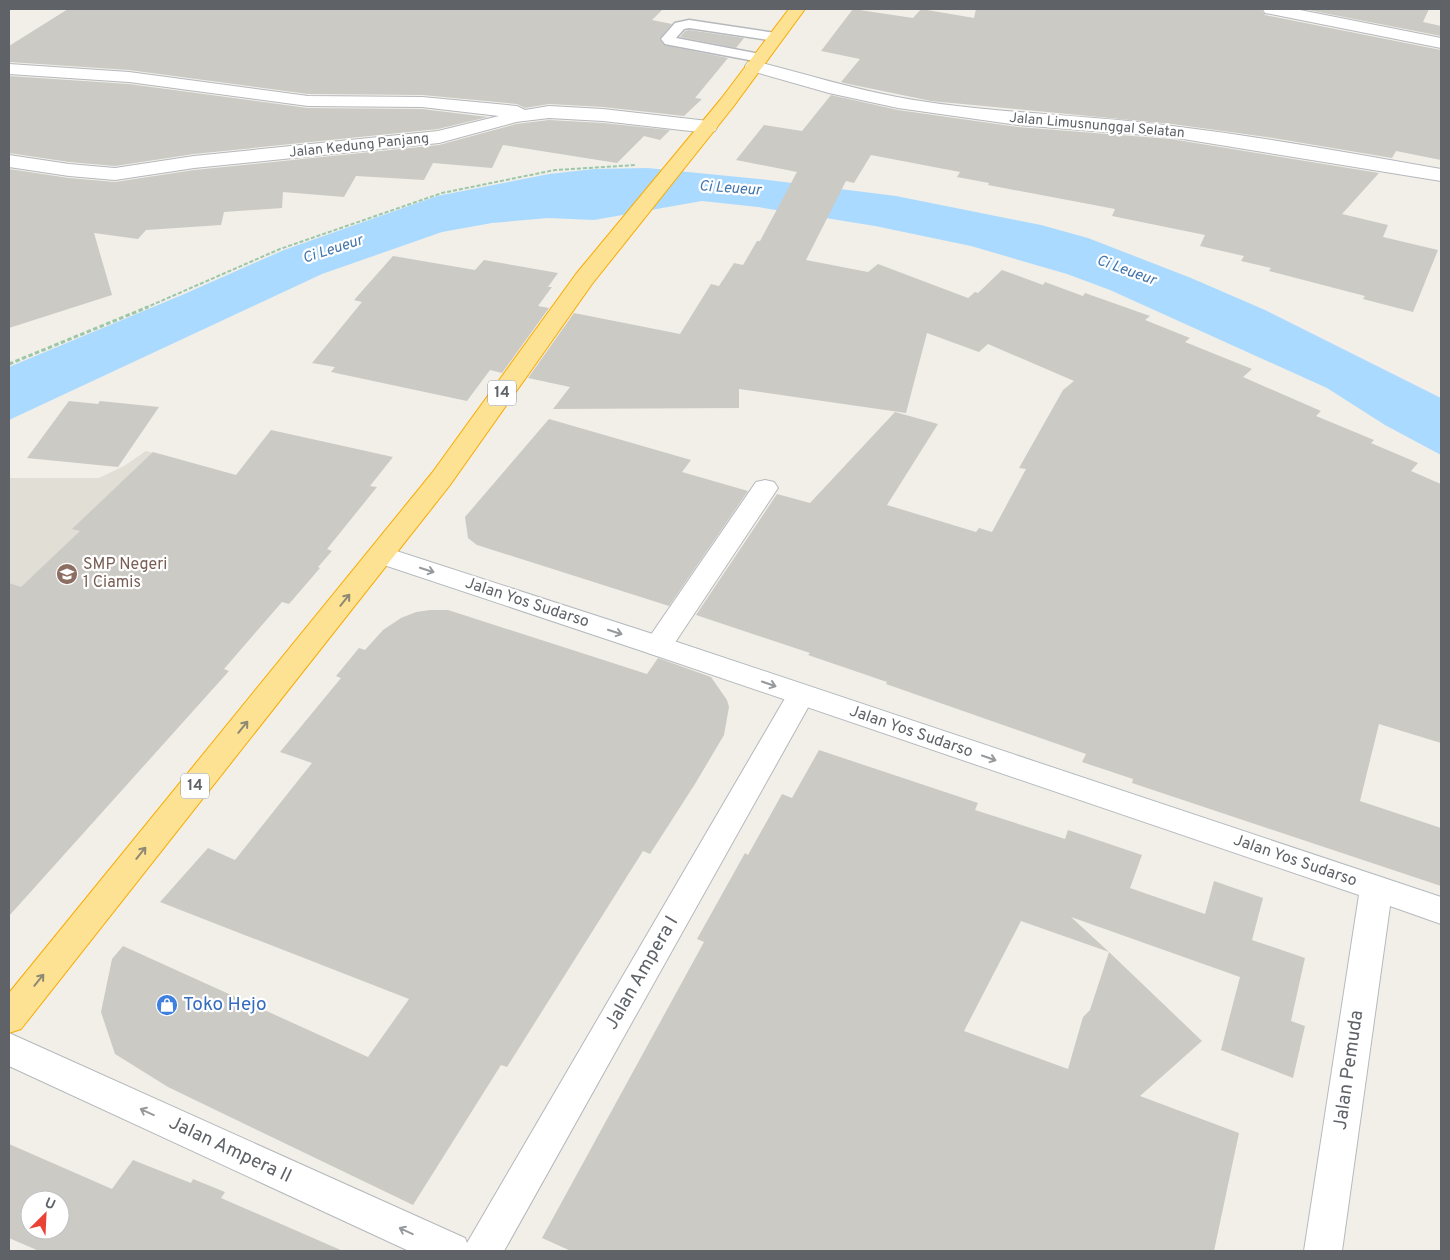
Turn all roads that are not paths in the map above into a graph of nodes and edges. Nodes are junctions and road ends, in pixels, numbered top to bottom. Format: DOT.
graph roads {
  1 [pos="797,9"];
  2 [pos="1271,9"];
  3 [pos="775,37"];
  4 [pos="1441,43"];
  5 [pos="757,62"];
  6 [pos="9,69"];
  7 [pos="538,114"];
  8 [pos="708,126"];
  9 [pos="9,160"];
  10 [pos="1441,175"];
  11 [pos="765,488"];
  12 [pos="381,555"];
  13 [pos="658,646"];
  14 [pos="801,695"];
  15 [pos="1376,888"];
  16 [pos="1441,910"];
  17 [pos="9,1018"];
  18 [pos="9,1049"];
  19 [pos="451,1251"];
  20 [pos="483,1251"];
  21 [pos="1323,1251"];
  1 -- 3 [label="highway, 14"];
  2 -- 4 [label="street"];
  3 -- 5 [label="highway, 14"];
  3 -- 5 [label="lane"];
  5 -- 8 [label="highway, 14"];
  5 -- 10 [label="street, Jalan Limusnunggal Selatan"];
  6 -- 7 [label="street"];
  7 -- 8 [label="street, Jalan Kedung Panjang"];
  7 -- 9 [label="street, Jalan Kedung Panjang"];
  8 -- 12 [label="highway, 14"];
  11 -- 13 [label="street"];
  12 -- 13 [label="street, Jalan Yos Sudarso, one-way"];
  17 -- 12 [label="highway, 14, one-way"];
  13 -- 14 [label="street, Jalan Yos Sudarso, one-way"];
  14 -- 15 [label="street, Jalan Yos Sudarso, one-way"];
  14 -- 20 [label="street, Jalan Ampera I"];
  15 -- 16 [label="street, Jalan Yos Sudarso"];
  15 -- 21 [label="street, Jalan Pemuda"];
  19 -- 18 [label="street, Jalan Ampera II, one-way"];
}
